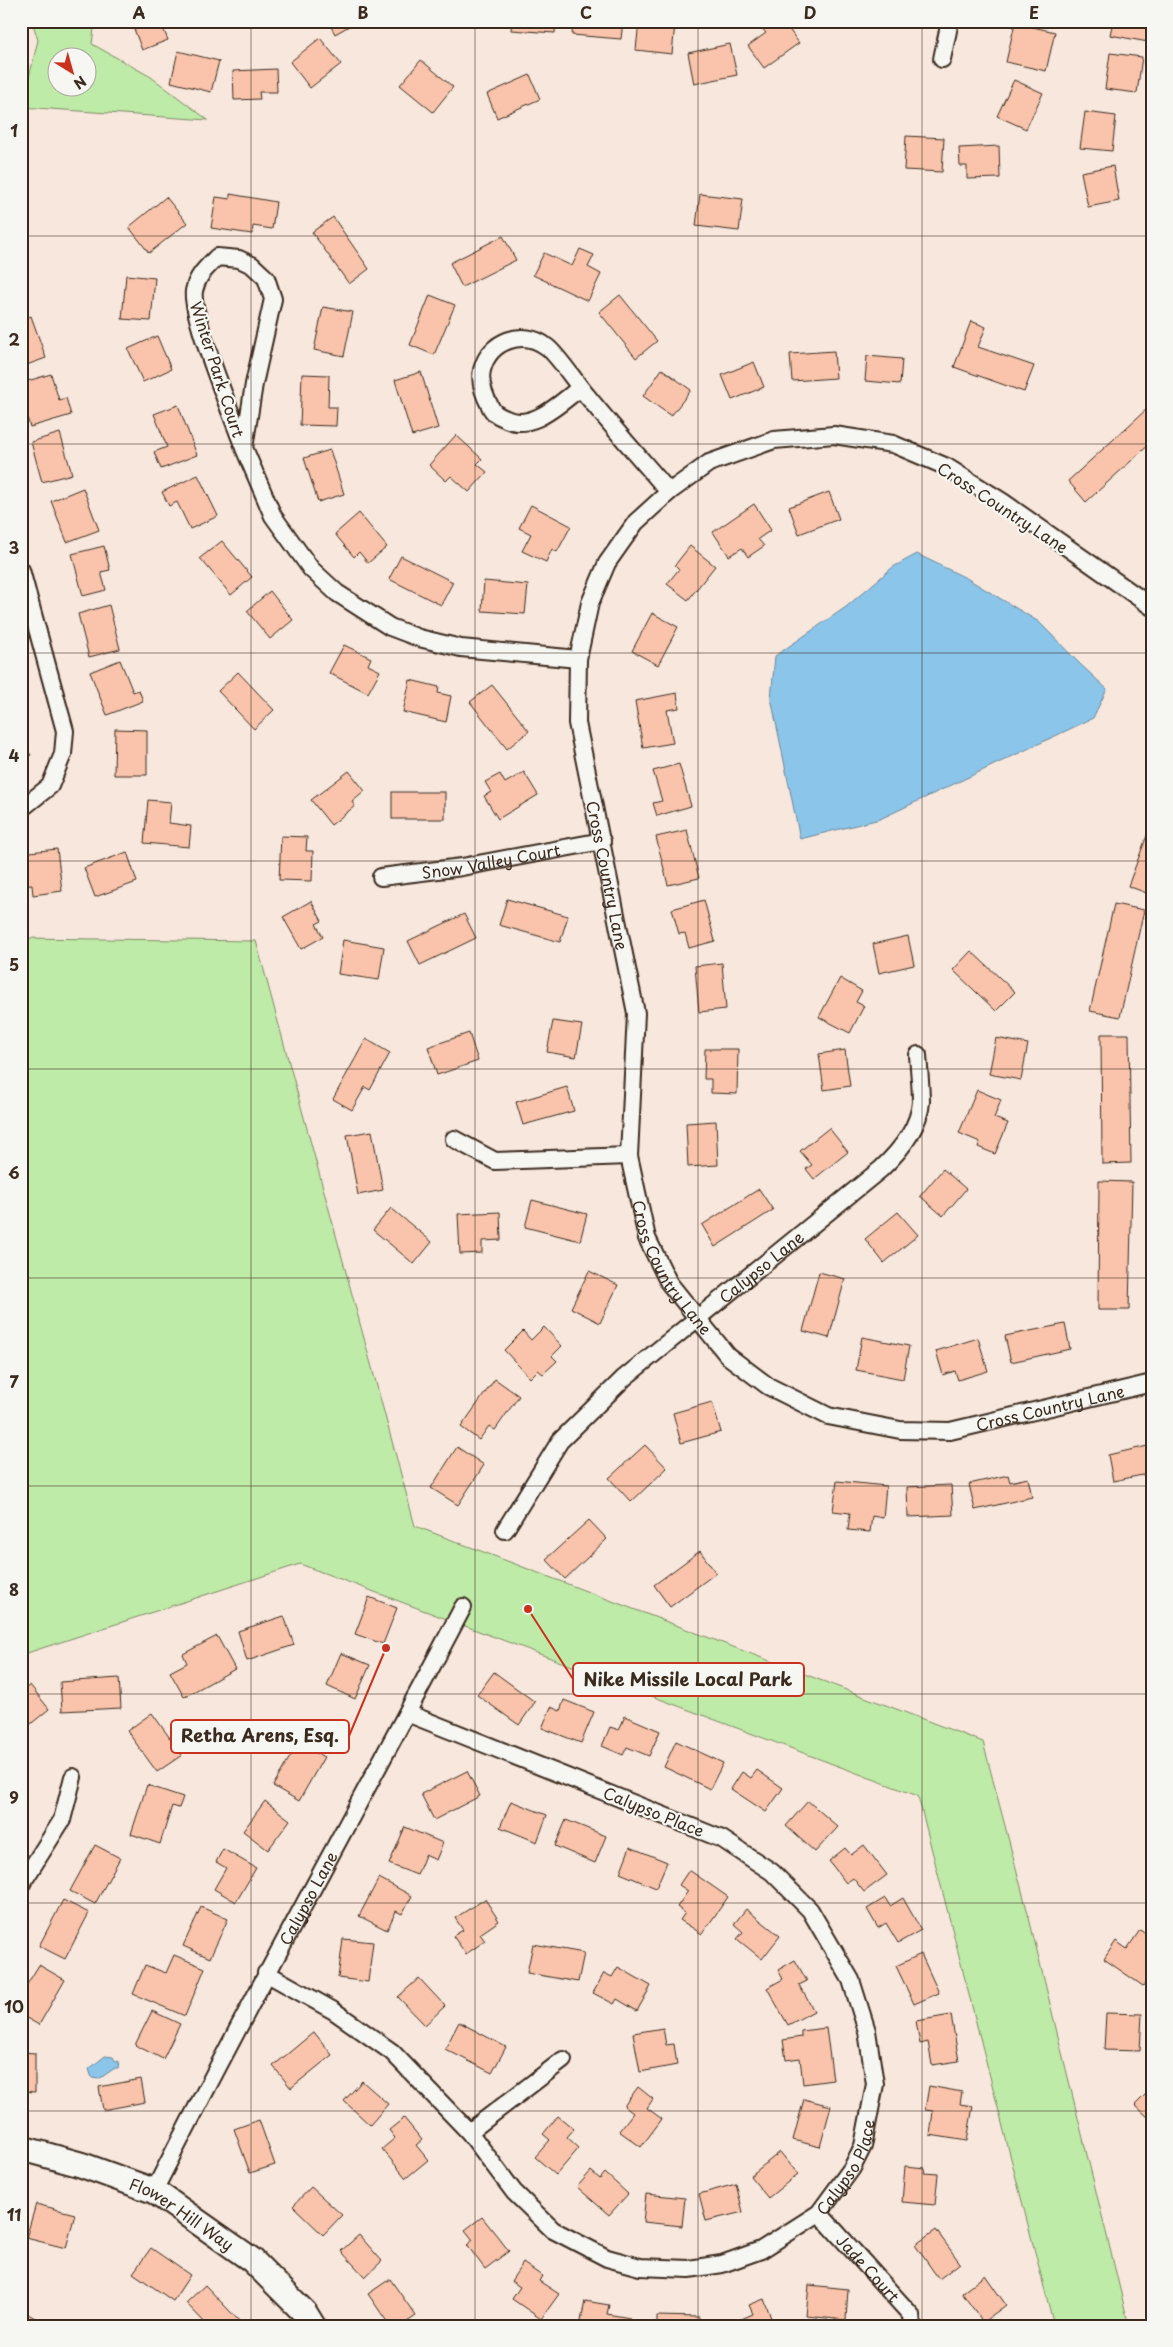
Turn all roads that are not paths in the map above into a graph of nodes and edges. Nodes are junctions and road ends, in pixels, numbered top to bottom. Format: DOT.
graph roads {
  1 [pos="950,21"];
  2 [pos="942,59"];
  3 [pos="580,388"];
  4 [pos="244,448"];
  5 [pos="670,492"];
  6 [pos="21,570"];
  7 [pos="1152,607"];
  8 [pos="578,659"];
  9 [pos="21,809"];
  10 [pos="602,841"];
  11 [pos="380,877"];
  12 [pos="918,1055"];
  13 [pos="454,1139"];
  14 [pos="630,1156"];
  15 [pos="698,1318"];
  16 [pos="1152,1383"];
  17 [pos="505,1530"];
  18 [pos="463,1606"];
  19 [pos="407,1713"];
  20 [pos="73,1777"];
  21 [pos="21,1885"];
  22 [pos="266,1973"];
  23 [pos="563,2060"];
  24 [pos="469,2132"];
  25 [pos="21,2148"];
  26 [pos="154,2191"];
  27 [pos="819,2213"];
  28 [pos="313,2326"];
  29 [pos="912,2326"];
  1 -- 2 [label="street"];
  3 -- 3 [label="street"];
  3 -- 5 [label="street"];
  4 -- 4 [label="street, Winter Park Court"];
  4 -- 8 [label="street, Winter Park Court"];
  5 -- 7 [label="street, Cross Country Lane"];
  5 -- 8 [label="street, Cross Country Lane"];
  6 -- 9 [label="street"];
  8 -- 10 [label="street, Cross Country Lane"];
  10 -- 11 [label="street, Snow Valley Court"];
  10 -- 14 [label="street, Cross Country Lane"];
  12 -- 15 [label="street, Calypso Lane"];
  13 -- 14 [label="street"];
  14 -- 15 [label="street, Cross Country Lane"];
  15 -- 16 [label="street, Cross Country Lane"];
  15 -- 17 [label="street, Calypso Lane"];
  18 -- 19 [label="street, Calypso Lane"];
  19 -- 22 [label="street, Calypso Lane"];
  19 -- 27 [label="street, Calypso Place"];
  20 -- 21 [label="street"];
  22 -- 24 [label="street, Calypso Place"];
  22 -- 26 [label="street, Calypso Lane"];
  23 -- 24 [label="street"];
  24 -- 27 [label="street, Calypso Place"];
  25 -- 26 [label="street, Flower Hill Way"];
  26 -- 28 [label="street, Flower Hill Way"];
  27 -- 29 [label="street, Jade Court"];
}
